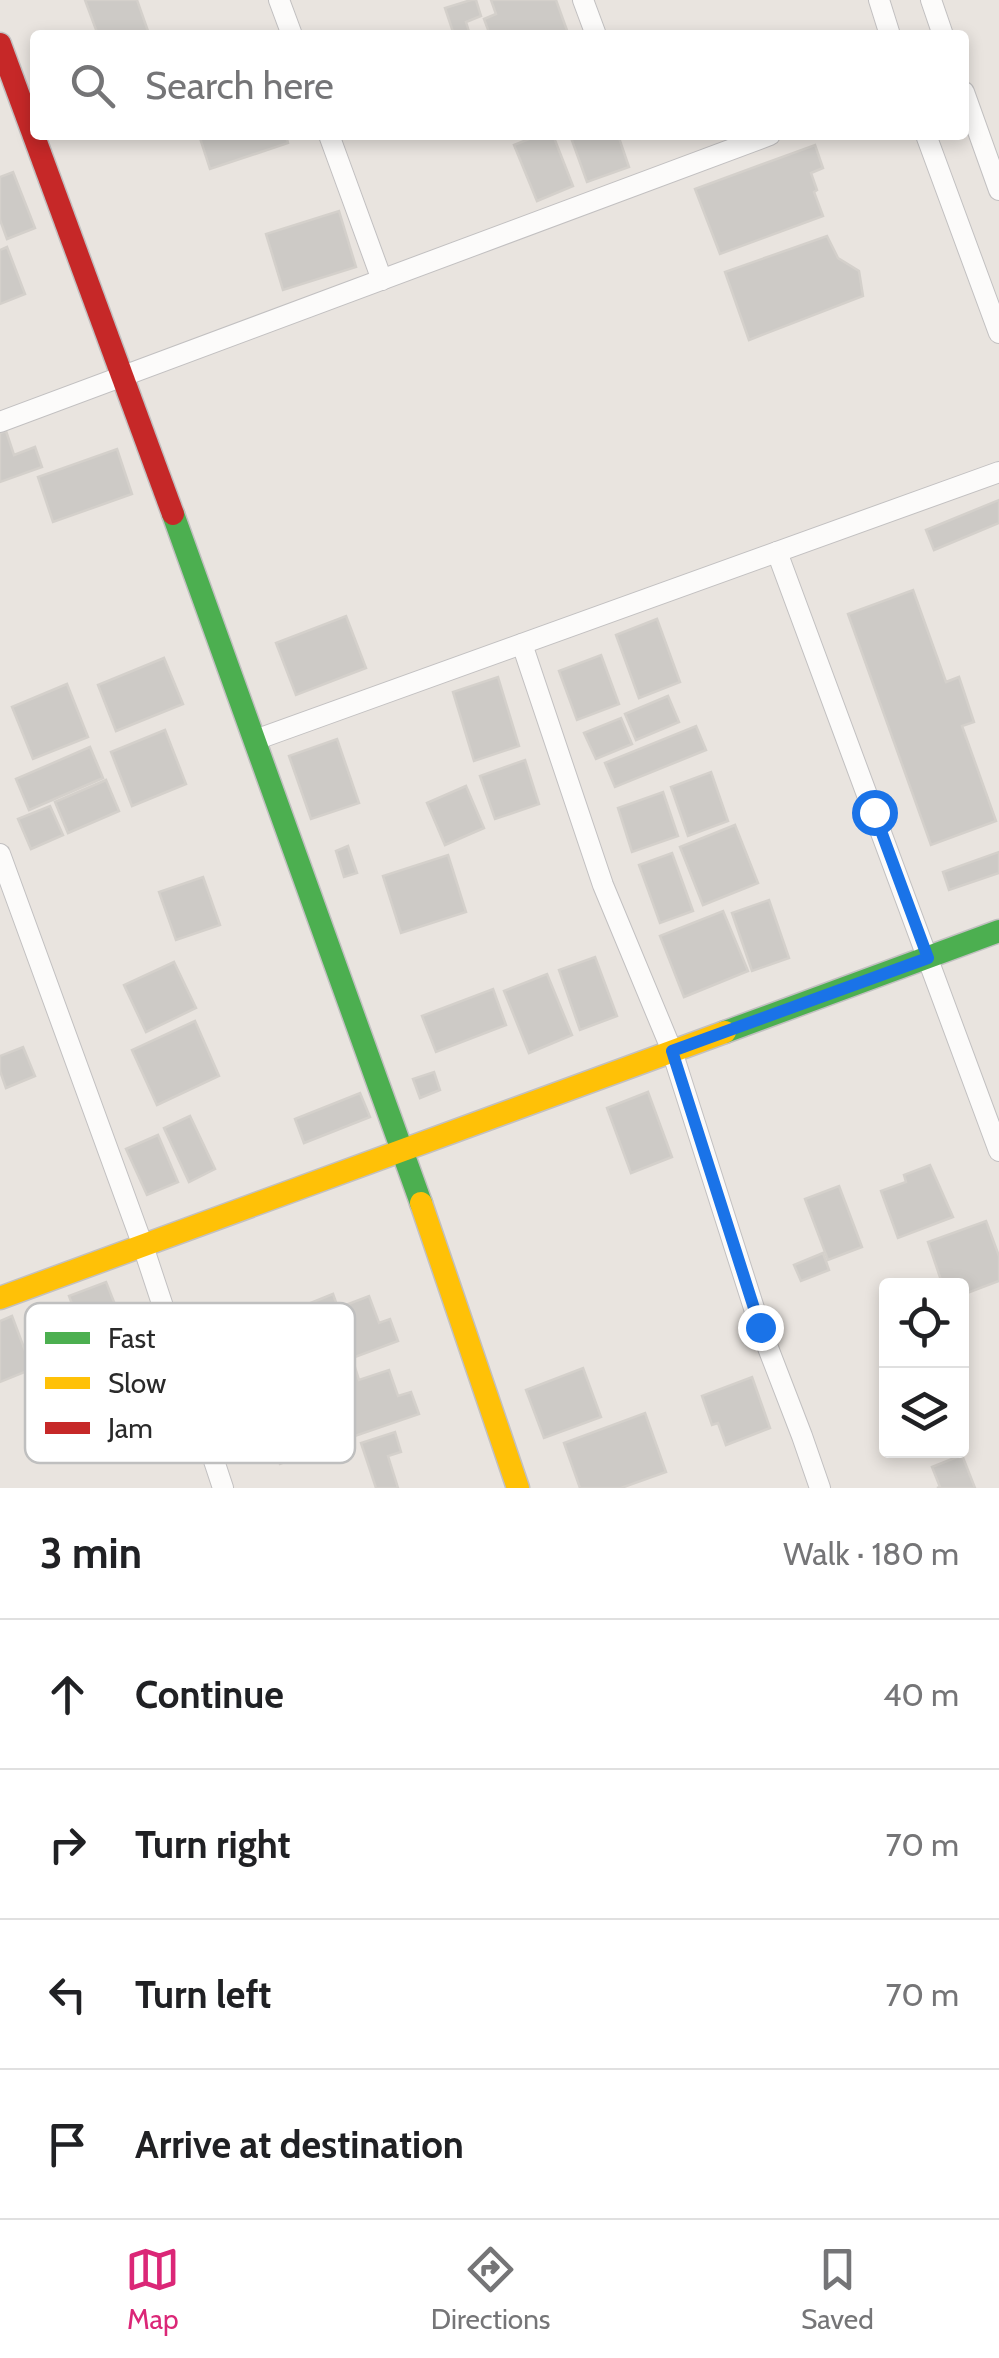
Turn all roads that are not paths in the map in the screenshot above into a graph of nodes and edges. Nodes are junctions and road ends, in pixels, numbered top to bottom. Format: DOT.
graph roads {
  1 [pos="279,0"];
  2 [pos="582,0"];
  3 [pos="878,0"];
  4 [pos="931,0"];
  5 [pos="290,30"];
  6 [pos="594,30"];
  7 [pos="888,30"];
  8 [pos="941,30"];
  9 [pos="0,44"];
  10 [pos="969,106"];
  11 [pos="30,125"];
  12 [pos="36,140"];
  13 [pos="331,140"];
  14 [pos="757,140"];
  15 [pos="928,140"];
  16 [pos="999,190"];
  17 [pos="382,280"];
  18 [pos="999,333"];
  19 [pos="123,376"];
  20 [pos="0,422"];
  21 [pos="999,472"];
  22 [pos="777,552"];
  23 [pos="522,644"];
  24 [pos="255,740"];
  25 [pos="0,854"];
  26 [pos="999,931"];
  27 [pos="928,958"];
  28 [pos="672,1051"];
  29 [pos="404,1150"];
  30 [pos="999,1151"];
  31 [pos="143,1246"];
  32 [pos="0,1298"];
  33 [pos="162,1303"];
  34 [pos="215,1463"];
  35 [pos="223,1488"];
  36 [pos="518,1488"];
  37 [pos="820,1488"];
  1 -- 5 [label="street"];
  2 -- 6 [label="street"];
  3 -- 7 [label="street"];
  4 -- 8 [label="street"];
  9 -- 11 [label="street"];
  10 -- 16 [label="street"];
  12 -- 19 [label="street"];
  13 -- 17 [label="street"];
  14 -- 17 [label="street"];
  15 -- 18 [label="street"];
  17 -- 19 [label="street"];
  19 -- 20 [label="street"];
  19 -- 24 [label="street"];
  21 -- 22 [label="street"];
  22 -- 23 [label="street"];
  22 -- 27 [label="street"];
  23 -- 24 [label="street"];
  23 -- 28 [label="street"];
  24 -- 29 [label="street"];
  25 -- 31 [label="street"];
  26 -- 27 [label="street"];
  27 -- 28 [label="street"];
  27 -- 30 [label="street"];
  28 -- 29 [label="street"];
  28 -- 37 [label="street"];
  29 -- 31 [label="street"];
  29 -- 36 [label="street"];
  31 -- 32 [label="street"];
  31 -- 33 [label="street"];
  34 -- 35 [label="street"];
}
